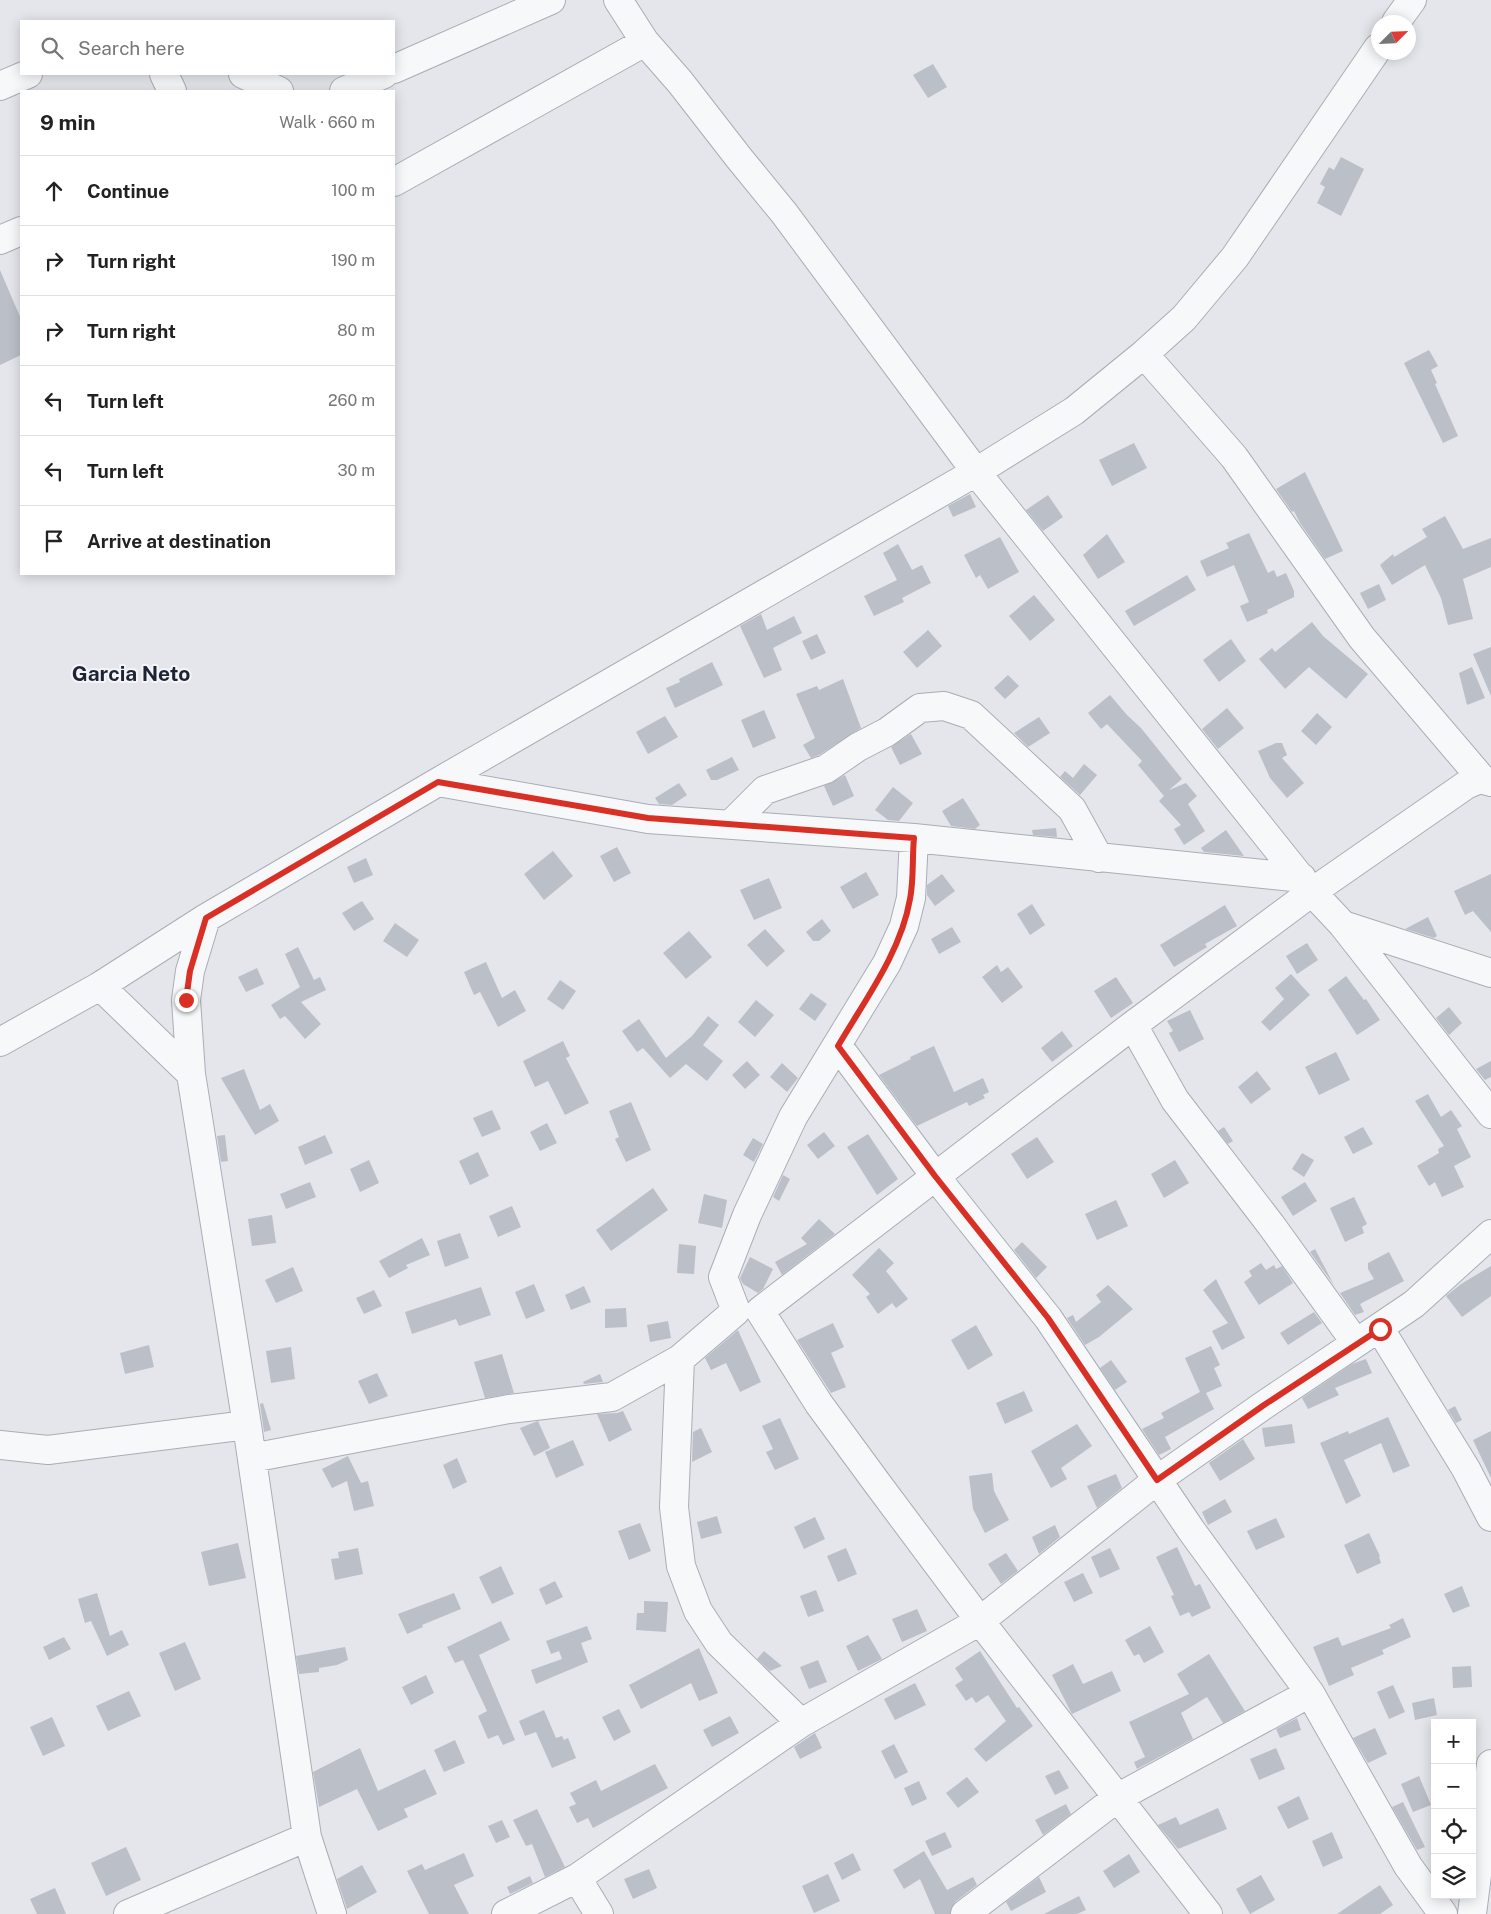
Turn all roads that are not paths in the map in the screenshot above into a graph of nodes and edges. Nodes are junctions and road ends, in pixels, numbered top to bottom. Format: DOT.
graph roads {
  1 [pos="551,0"];
  2 [pos="618,0"];
  3 [pos="1412,0"];
  4 [pos="1401,15"];
  5 [pos="645,42"];
  6 [pos="1371,58"];
  7 [pos="395,69"];
  8 [pos="26,75"];
  9 [pos="245,75"];
  10 [pos="382,75"];
  11 [pos="0,86"];
  12 [pos="277,90"];
  13 [pos="346,90"];
  14 [pos="395,181"];
  15 [pos="20,231"];
  16 [pos="0,240"];
  17 [pos="1144,354"];
  18 [pos="976,472"];
  19 [pos="1486,781"];
  20 [pos="438,782"];
  21 [pos="731,824"];
  22 [pos="914,838"];
  23 [pos="1099,858"];
  24 [pos="1307,885"];
  25 [pos="206,918"];
  26 [pos="1343,925"];
  27 [pos="1491,974"];
  28 [pos="100,986"];
  29 [pos="1133,1025"];
  30 [pos="0,1042"];
  31 [pos="838,1046"];
  32 [pos="191,1074"];
  33 [pos="1491,1114"];
  34 [pos="935,1176"];
  35 [pos="1491,1234"];
  36 [pos="748,1311"];
  37 [pos="1380,1329"];
  38 [pos="1356,1343"];
  39 [pos="680,1359"];
  40 [pos="247,1425"];
  41 [pos="0,1445"];
  42 [pos="252,1458"];
  43 [pos="1157,1480"];
  44 [pos="1491,1517"];
  45 [pos="980,1620"];
  46 [pos="1310,1693"];
  47 [pos="802,1723"];
  48 [pos="1491,1764"];
  49 [pos="1117,1798"];
  50 [pos="307,1837"];
  51 [pos="577,1878"];
  52 [pos="128,1914"];
  53 [pos="332,1914"];
  54 [pos="506,1914"];
  55 [pos="599,1914"];
  56 [pos="965,1914"];
  57 [pos="1208,1914"];
  58 [pos="1443,1914"];
  59 [pos="1472,1914"];
  1 -- 7 [label="street"];
  2 -- 5 [label="street"];
  3 -- 4 [label="street"];
  5 -- 14 [label="street"];
  5 -- 18 [label="street"];
  6 -- 17 [label="street"];
  8 -- 11 [label="street"];
  9 -- 12 [label="street"];
  10 -- 13 [label="street"];
  15 -- 16 [label="street"];
  17 -- 18 [label="street"];
  17 -- 19 [label="street"];
  18 -- 20 [label="street"];
  18 -- 24 [label="street"];
  19 -- 24 [label="street"];
  20 -- 21 [label="street"];
  20 -- 25 [label="street"];
  21 -- 22 [label="street"];
  21 -- 23 [label="street"];
  22 -- 23 [label="street"];
  22 -- 31 [label="street"];
  23 -- 24 [label="street"];
  24 -- 26 [label="street"];
  24 -- 29 [label="street"];
  25 -- 28 [label="street"];
  25 -- 32 [label="street"];
  26 -- 27 [label="street"];
  26 -- 33 [label="street"];
  28 -- 30 [label="street"];
  28 -- 32 [label="street"];
  29 -- 34 [label="street"];
  29 -- 38 [label="street"];
  31 -- 34 [label="street"];
  31 -- 36 [label="street"];
  32 -- 40 [label="street"];
  34 -- 36 [label="street"];
  34 -- 43 [label="street"];
  35 -- 37 [label="street"];
  36 -- 39 [label="street"];
  36 -- 45 [label="street"];
  37 -- 38 [label="street"];
  37 -- 44 [label="street"];
  38 -- 43 [label="street"];
  39 -- 42 [label="street"];
  39 -- 47 [label="street"];
  40 -- 41 [label="street"];
  40 -- 42 [label="street"];
  42 -- 50 [label="street"];
  43 -- 45 [label="street"];
  43 -- 46 [label="street"];
  45 -- 47 [label="street"];
  45 -- 49 [label="street"];
  46 -- 49 [label="street"];
  46 -- 58 [label="street"];
  47 -- 51 [label="street"];
  48 -- 59 [label="street"];
  49 -- 56 [label="street"];
  49 -- 57 [label="street"];
  50 -- 52 [label="street"];
  50 -- 53 [label="street"];
  51 -- 54 [label="street"];
  51 -- 55 [label="street"];
}
